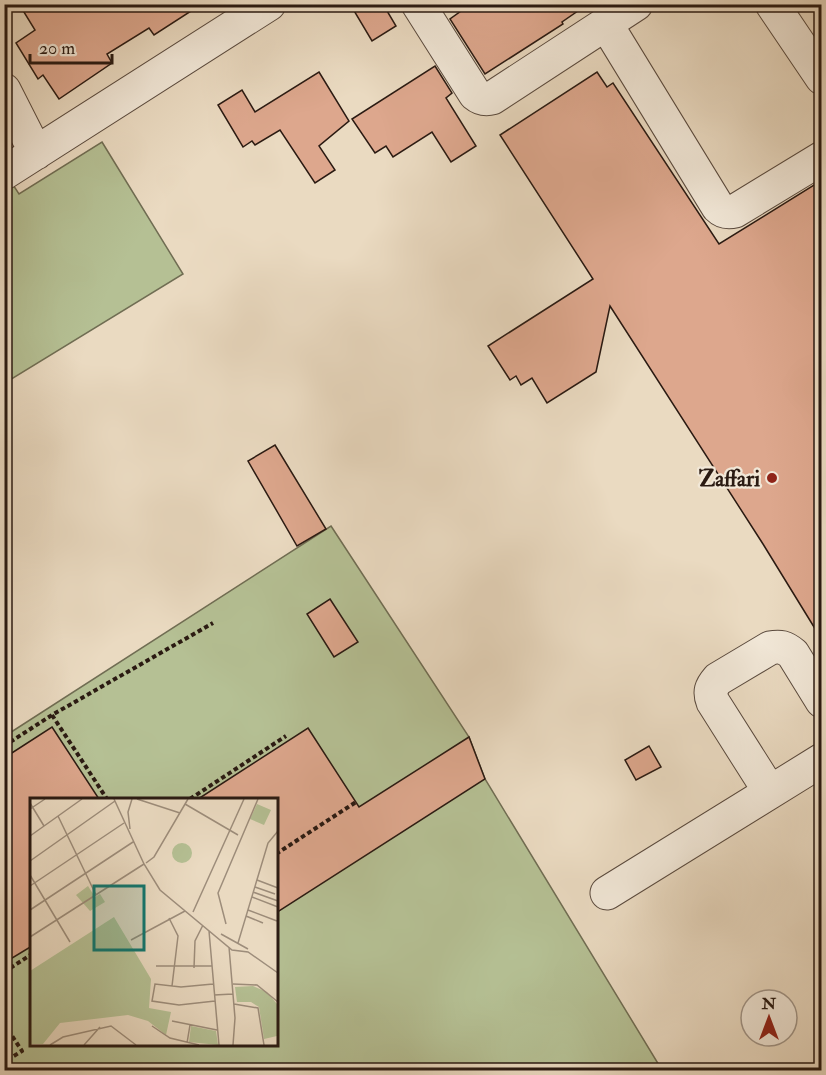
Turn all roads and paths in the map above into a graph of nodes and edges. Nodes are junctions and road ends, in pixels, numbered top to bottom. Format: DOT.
graph roads {
  1 [pos="269,4"];
  2 [pos="418,4"];
  3 [pos="636,4"];
  4 [pos="772,4"];
  5 [pos="606,24"];
  6 [pos="818,66"];
  7 [pos="4,90"];
  8 [pos="36,153"];
  9 [pos="822,158"];
  10 [pos="4,173"];
  11 [pos="213,623"];
  12 [pos="822,701"];
  13 [pos="52,715"];
  14 [pos="286,736"];
  15 [pos="4,746"];
  16 [pos="822,760"];
  17 [pos="770,792"];
  18 [pos="106,798"];
  19 [pos="192,798"];
  20 [pos="356,802"];
  21 [pos="278,853"];
  22 [pos="608,893"];
  23 [pos="30,955"];
  24 [pos="4,972"];
  25 [pos="4,1024"];
  26 [pos="4,1062"];
  1 -- 8 [label="street"];
  2 -- 5 [label="street"];
  3 -- 5 [label="street"];
  4 -- 6 [label="street"];
  5 -- 9 [label="street"];
  7 -- 8 [label="street"];
  8 -- 10 [label="street"];
  11 -- 13 [label="path"];
  12 -- 17 [label="street"];
  13 -- 15 [label="path"];
  13 -- 18 [label="path"];
  14 -- 19 [label="path"];
  16 -- 17 [label="street"];
  17 -- 22 [label="street"];
  20 -- 21 [label="path"];
  23 -- 24 [label="path"];
  25 -- 26 [label="path"];
}
